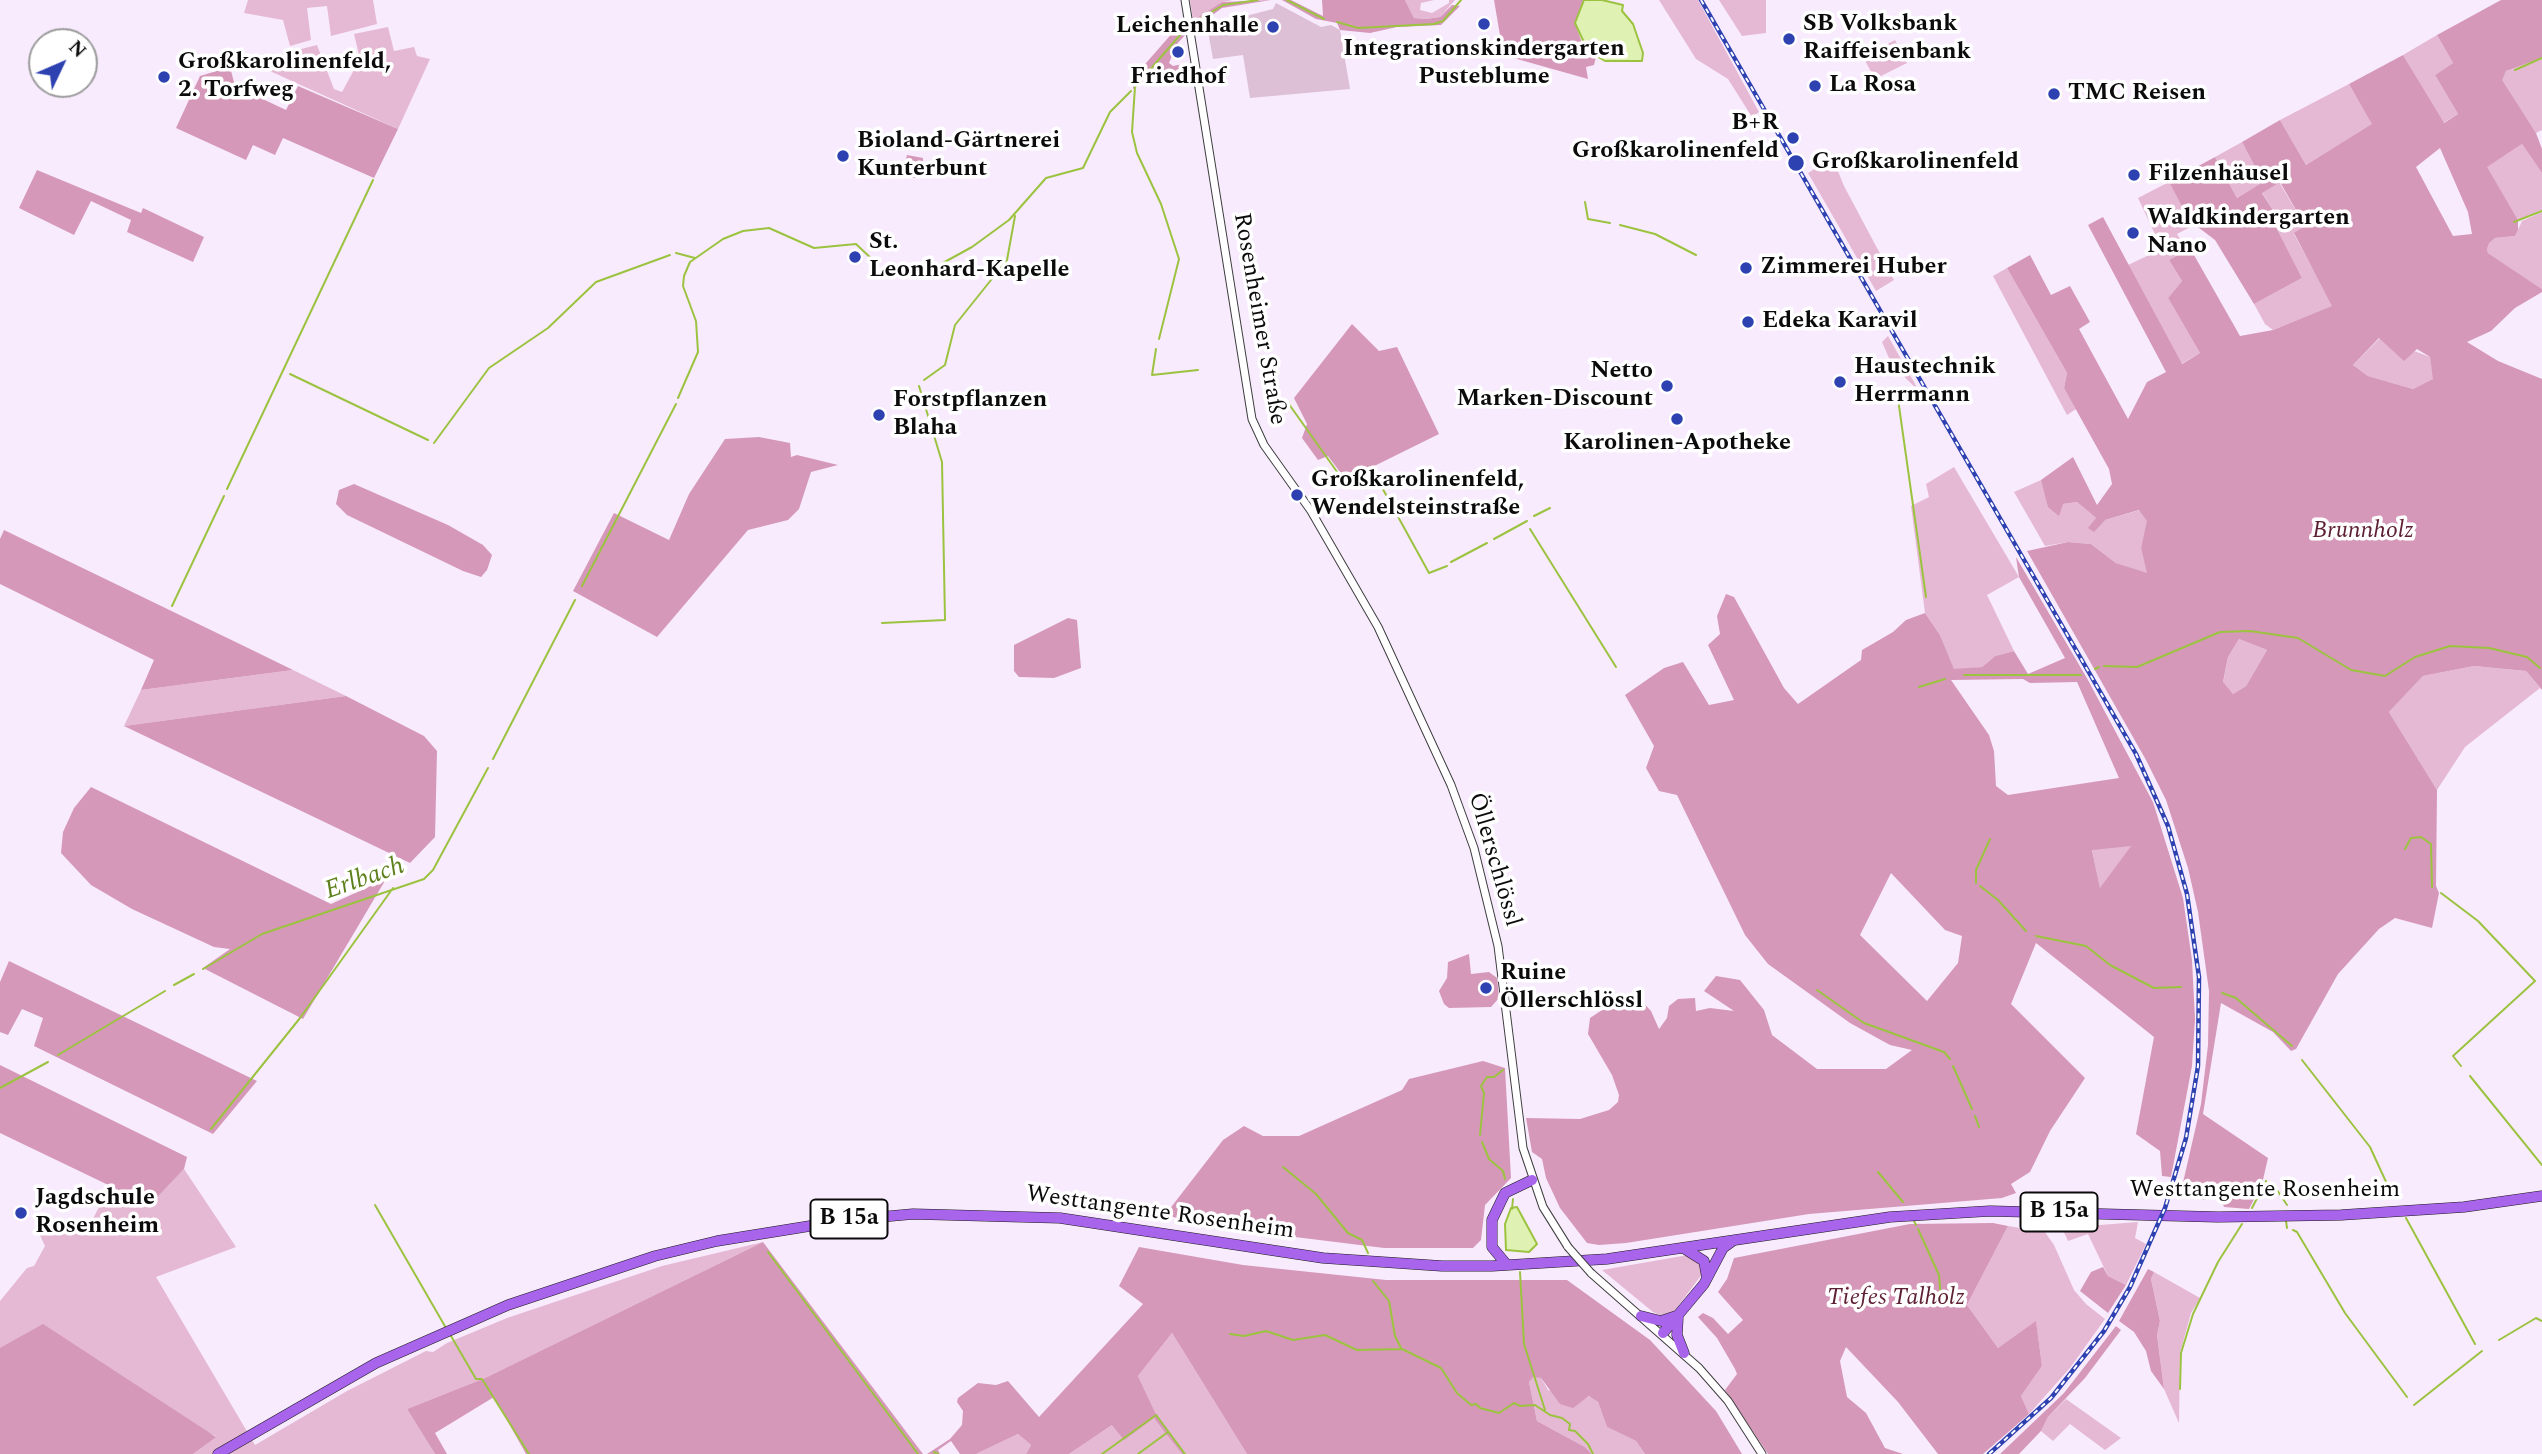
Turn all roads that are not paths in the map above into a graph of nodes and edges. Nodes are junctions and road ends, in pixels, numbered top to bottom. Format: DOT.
graph roads {
  1 [pos="1185,0"];
  2 [pos="1427,727"];
  3 [pos="1532,1180"];
  4 [pos="2542,1196"];
  5 [pos="1737,1239"];
  6 [pos="1492,1247"];
  7 [pos="1682,1248"];
  8 [pos="1507,1265"];
  9 [pos="1477,1266"];
  10 [pos="1707,1279"];
  11 [pos="1680,1314"];
  12 [pos="1641,1316"];
  13 [pos="1663,1333"];
  14 [pos="1684,1353"];
  15 [pos="218,1454"];
  16 [pos="1762,1454"];
  1 -- 2 [label="street, Rosenheimer Straße"];
  2 -- 3 [label="street, Öllerschlössl"];
  3 -- 6 [label="highway"];
  3 -- 12 [label="street, Öllerschlössl, bridge"];
  4 -- 5 [label="highway, Westtangente Rosenheim / B 15a"];
  5 -- 7 [label="highway, B 15a"];
  5 -- 10 [label="highway"];
  6 -- 8 [label="highway"];
  6 -- 9 [label="highway"];
  7 -- 8 [label="highway, Westtangente Rosenheim / B 15a"];
  7 -- 10 [label="highway"];
  8 -- 9 [label="highway, Westtangente Rosenheim / B 15a"];
  9 -- 15 [label="highway, Westtangente Rosenheim / B 15a"];
  10 -- 11 [label="highway"];
  11 -- 12 [label="highway"];
  11 -- 13 [label="highway"];
  11 -- 14 [label="highway"];
  12 -- 13 [label="street, Öllerschlössl"];
  13 -- 14 [label="street, Öllerschlössl"];
  14 -- 16 [label="street, Öllerschlössl"];
}
